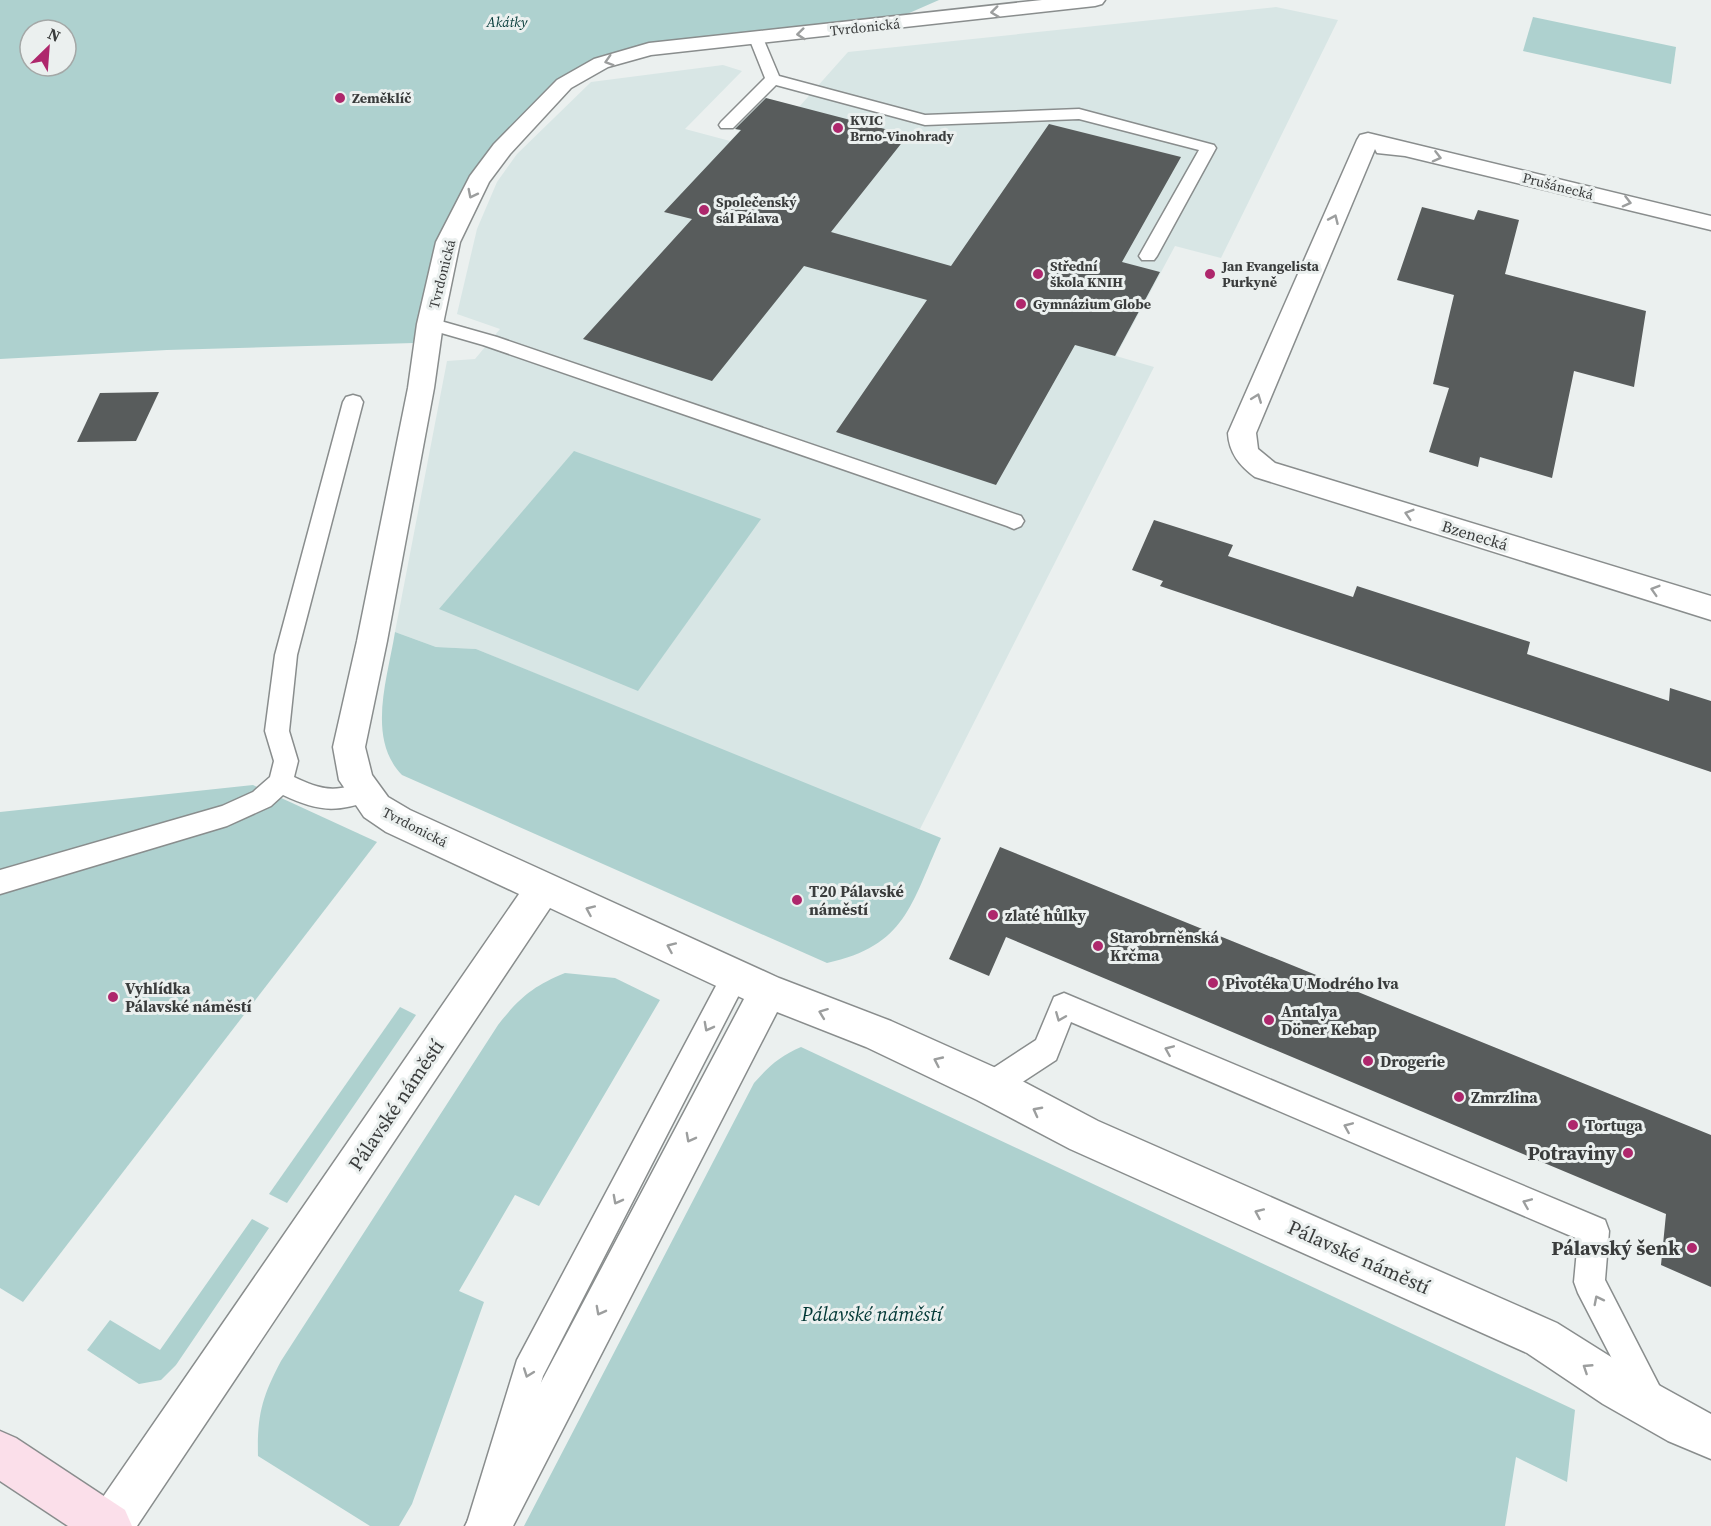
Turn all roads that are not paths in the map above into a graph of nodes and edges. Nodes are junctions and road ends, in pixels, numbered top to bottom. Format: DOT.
graph roads {
  1 [pos="1095,0"];
  2 [pos="756,38"];
  3 [pos="773,80"];
  4 [pos="727,125"];
  5 [pos="1711,223"];
  6 [pos="1149,256"];
  7 [pos="430,324"];
  8 [pos="353,402"];
  9 [pos="1251,452"];
  10 [pos="1014,521"];
  11 [pos="1711,608"];
  12 [pos="281,782"];
  13 [pos="361,786"];
  14 [pos="0,882"];
  15 [pos="543,888"];
  16 [pos="735,976"];
  17 [pos="768,992"];
  18 [pos="991,1086"];
  19 [pos="1653,1408"];
  20 [pos="1711,1437"];
  21 [pos="0,1454"];
  22 [pos="110,1526"];
  23 [pos="483,1526"];
  24 [pos="488,1526"];
  1 -- 2 [label="street, Tvrdonická, one-way"];
  2 -- 3 [label="lane"];
  2 -- 7 [label="street, Tvrdonická, one-way"];
  3 -- 4 [label="lane"];
  3 -- 6 [label="lane"];
  9 -- 5 [label="street, Prušánecká, one-way"];
  7 -- 10 [label="lane"];
  7 -- 13 [label="street, Tvrdonická"];
  8 -- 12 [label="lane"];
  11 -- 9 [label="street, Bzenecká, one-way"];
  12 -- 13 [label="lane"];
  12 -- 14 [label="lane"];
  13 -- 15 [label="street, Tvrdonická"];
  16 -- 15 [label="street, Pálavské náměstí, one-way"];
  15 -- 22 [label="street, Pálavské náměstí"];
  16 -- 17 [label="street, Pálavské náměstí"];
  16 -- 23 [label="lane, one-way"];
  18 -- 17 [label="street, Pálavské náměstí, one-way"];
  17 -- 24 [label="street, one-way"];
  19 -- 18 [label="street, Pálavské náměstí, one-way"];
  19 -- 18 [label="lane, one-way"];
  19 -- 20 [label="street, Pálavské náměstí"];
  21 -- 22 [label="street"];
}
